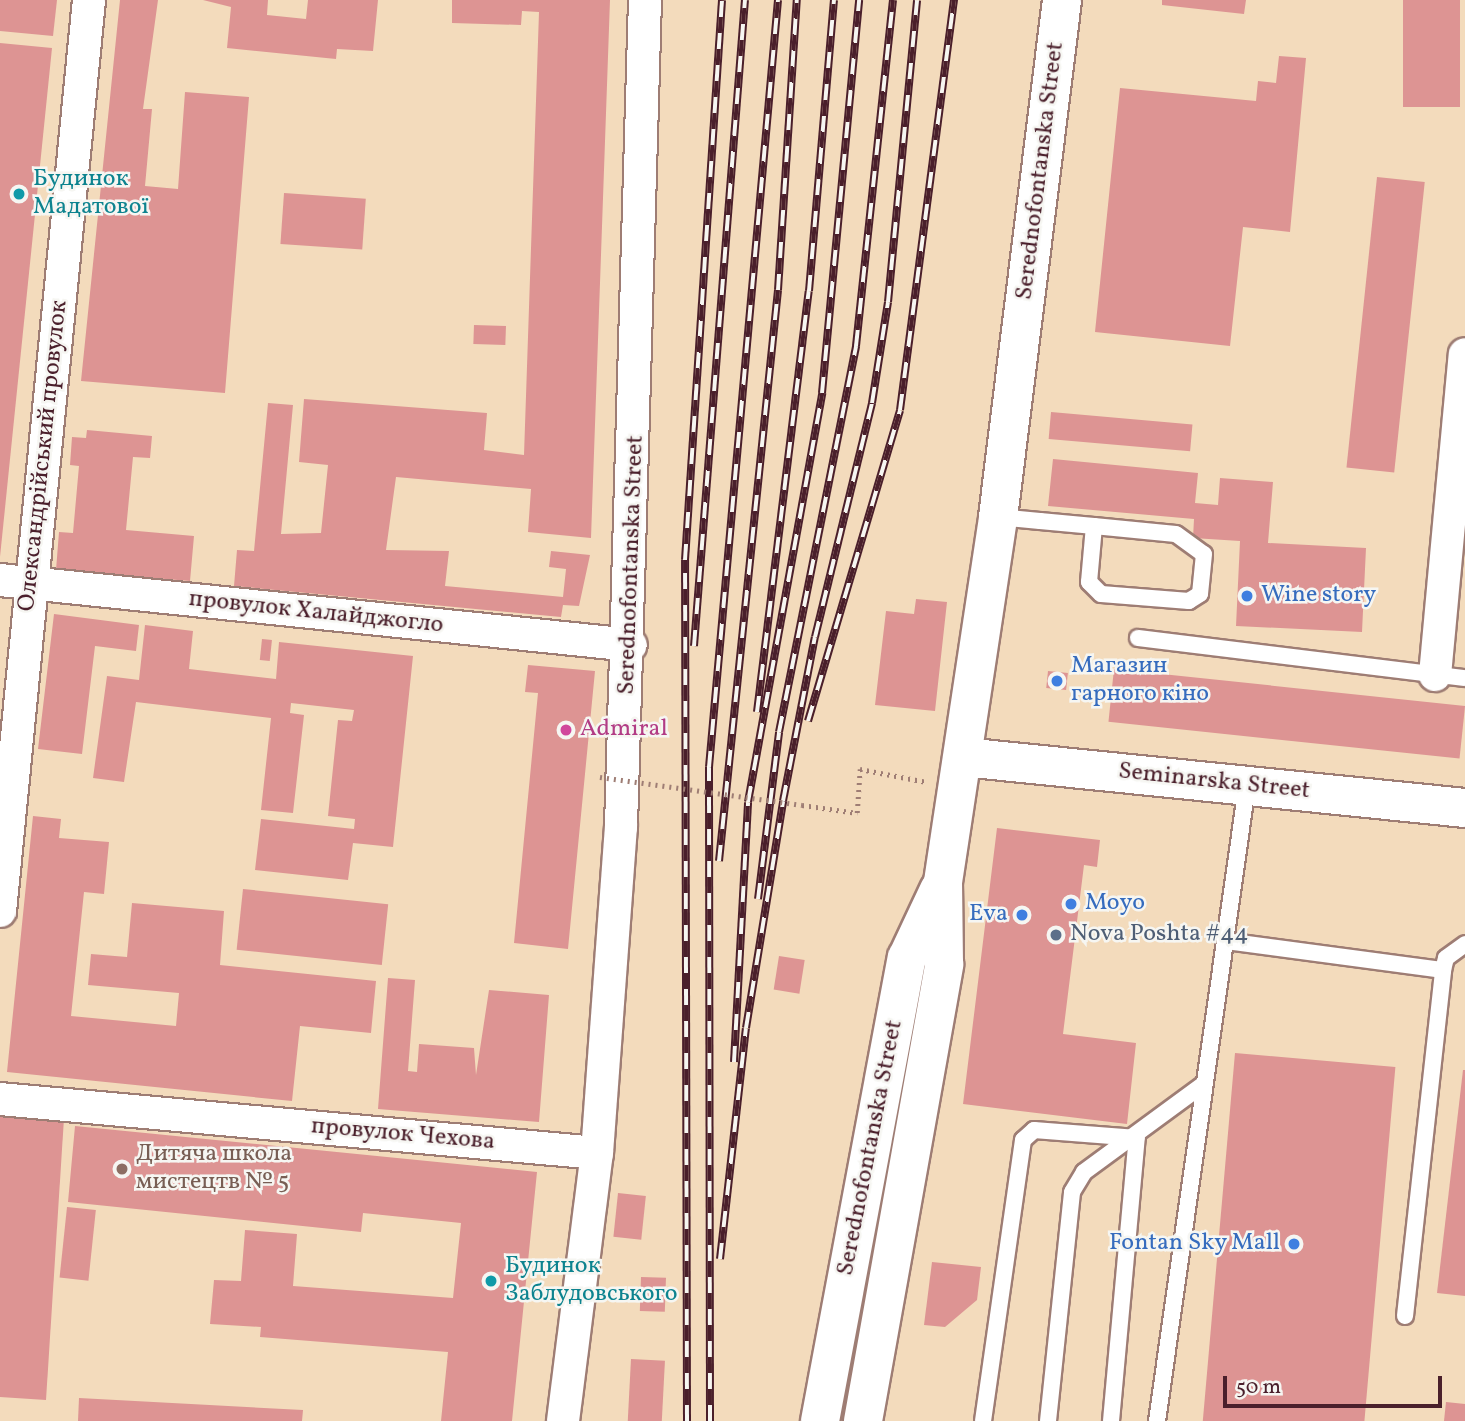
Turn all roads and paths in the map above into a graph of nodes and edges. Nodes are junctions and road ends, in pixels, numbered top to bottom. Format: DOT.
graph roads {
  1 [pos="89,0"];
  2 [pos="645,0"];
  3 [pos="1062,0"];
  4 [pos="1465,354"];
  5 [pos="998,517"];
  6 [pos="1094,526"];
  7 [pos="0,580"];
  8 [pos="32,583"];
  9 [pos="1138,638"];
  10 [pos="631,645"];
  11 [pos="1450,677"];
  12 [pos="963,757"];
  13 [pos="899,774"];
  14 [pos="600,777"];
  15 [pos="1247,786"];
  16 [pos="1465,808"];
  17 [pos="943,882"];
  18 [pos="0,911"];
  19 [pos="1225,941"];
  20 [pos="1465,944"];
  21 [pos="1443,970"];
  22 [pos="1205,1083"];
  23 [pos="0,1099"];
  24 [pos="1137,1138"];
  25 [pos="597,1153"];
  26 [pos="1405,1316"];
  27 [pos="563,1421"];
  28 [pos="820,1421"];
  29 [pos="863,1421"];
  30 [pos="983,1421"];
  31 [pos="1048,1421"];
  32 [pos="1111,1421"];
  33 [pos="1157,1421"];
  1 -- 8 [label="street, Олександрійський провулок"];
  2 -- 10 [label="street, Serednofontanska Street"];
  3 -- 5 [label="main road, Serednofontanska Street"];
  4 -- 11 [label="street"];
  5 -- 6 [label="lane"];
  5 -- 12 [label="main road, Serednofontanska Street"];
  6 -- 6 [label="lane"];
  7 -- 8 [label="street, провулок Халайджогло"];
  8 -- 10 [label="street, провулок Халайджогло"];
  8 -- 18 [label="street, Олександрійський провулок"];
  9 -- 11 [label="lane"];
  10 -- 25 [label="street, Serednofontanska Street"];
  12 -- 15 [label="main road, Seminarska Street"];
  12 -- 17 [label="main road, Serednofontanska Street"];
  13 -- 14 [label="path, bridge"];
  15 -- 16 [label="main road, Seminarska Street"];
  15 -- 19 [label="lane"];
  17 -- 28 [label="main road, Serednofontanska Street"];
  17 -- 29 [label="main road, Serednofontanska Street"];
  19 -- 21 [label="lane"];
  19 -- 22 [label="lane"];
  20 -- 21 [label="lane"];
  21 -- 26 [label="lane"];
  22 -- 24 [label="lane"];
  22 -- 33 [label="lane"];
  23 -- 25 [label="street, провулок Чехова"];
  24 -- 30 [label="lane"];
  24 -- 31 [label="lane"];
  24 -- 32 [label="lane"];
  25 -- 27 [label="street, Serednofontanska Street"];
}
